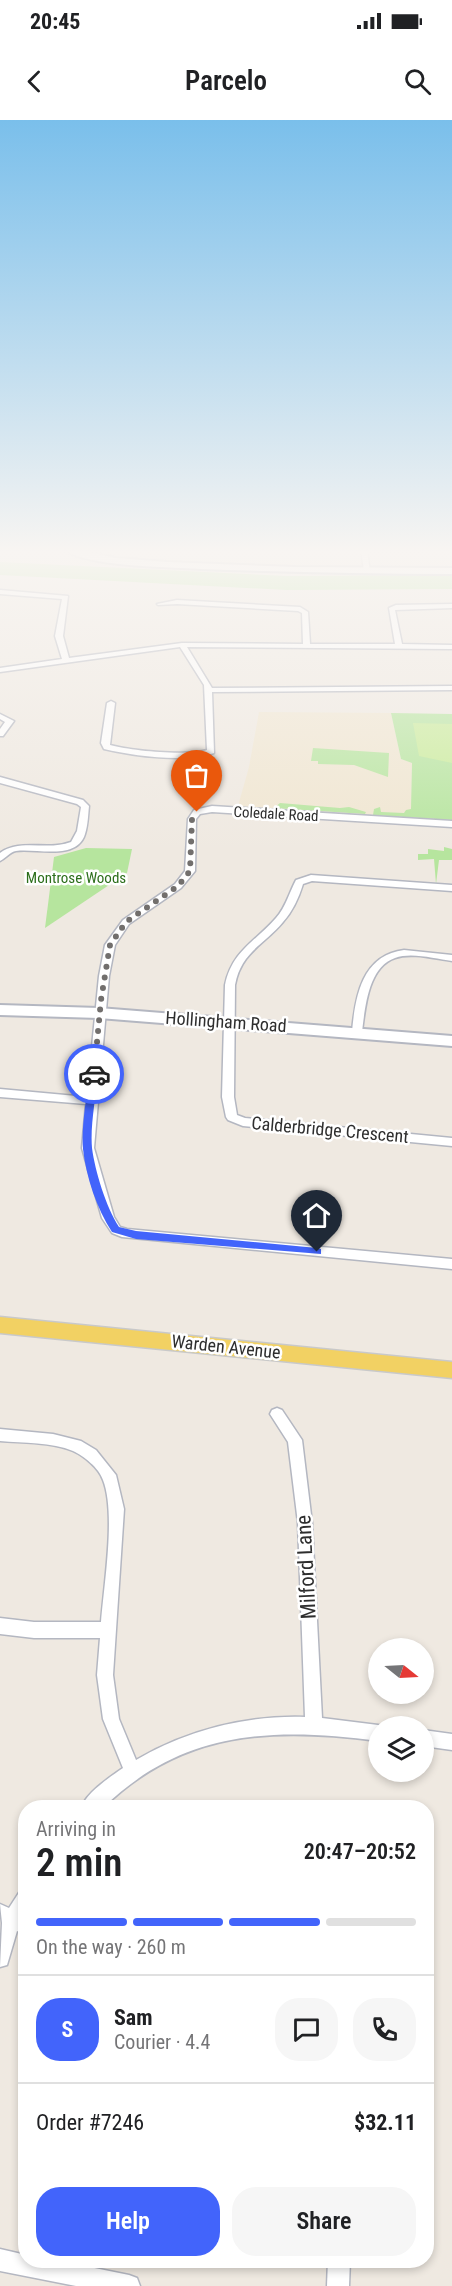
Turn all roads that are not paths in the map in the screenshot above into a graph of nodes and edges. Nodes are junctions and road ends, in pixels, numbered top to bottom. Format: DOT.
graph roads {
  1 [pos="63,650"];
  2 [pos="145,650"];
  3 [pos="185,650"];
  4 [pos="66,661"];
  5 [pos="0,670"];
  6 [pos="452,688"];
  7 [pos="209,690"];
  8 [pos="111,703"];
  9 [pos="0,716"];
  10 [pos="0,734"];
  11 [pos="0,780"];
  12 [pos="452,824"];
  13 [pos="0,858"];
  14 [pos="452,888"];
  15 [pos="452,958"];
  16 [pos="0,1010"];
  17 [pos="99,1013"];
  18 [pos="230,1022"];
  19 [pos="357,1032"];
  20 [pos="452,1041"];
  21 [pos="0,1093"];
  22 [pos="92,1101"];
  23 [pos="452,1142"];
  24 [pos="452,1264"];
  25 [pos="0,1325"];
  26 [pos="452,1370"];
  27 [pos="277,1414"];
  28 [pos="0,1435"];
  29 [pos="0,1626"];
  30 [pos="107,1630"];
  31 [pos="314,1726"];
  32 [pos="368,1732"];
  33 [pos="434,1740"];
  34 [pos="452,1742"];
  35 [pos="133,1772"];
  36 [pos="98,1800"];
  37 [pos="12,1919"];
  38 [pos="0,1958"];
  39 [pos="0,2260"];
  40 [pos="18,2264"];
  41 [pos="40,2268"];
  42 [pos="339,2268"];
  43 [pos="129,2286"];
  44 [pos="338,2286"];
  1 -- 4 [label="street"];
  2 -- 4 [label="street"];
  3 -- 7 [label="street"];
  4 -- 5 [label="street"];
  6 -- 7 [label="street"];
  7 -- 8 [label="street"];
  9 -- 10 [label="street"];
  11 -- 13 [label="street"];
  12 -- 17 [label="street, Coledale Road"];
  14 -- 18 [label="street"];
  15 -- 19 [label="street"];
  16 -- 17 [label="main road, Hollingham Road"];
  17 -- 18 [label="main road, Hollingham Road"];
  17 -- 22 [label="street"];
  18 -- 19 [label="main road, Hollingham Road"];
  18 -- 23 [label="street, Calderbridge Crescent"];
  19 -- 20 [label="main road, Hollingham Road"];
  21 -- 22 [label="street"];
  22 -- 24 [label="street"];
  25 -- 26 [label="main road, Warden Avenue"];
  27 -- 31 [label="street, Milford Lane"];
  28 -- 30 [label="street"];
  29 -- 30 [label="street"];
  30 -- 35 [label="street"];
  31 -- 32 [label="street"];
  31 -- 35 [label="street"];
  33 -- 34 [label="street"];
  35 -- 36 [label="street"];
  37 -- 38 [label="street"];
  39 -- 40 [label="street"];
  41 -- 43 [label="street"];
  42 -- 44 [label="street"];
}
